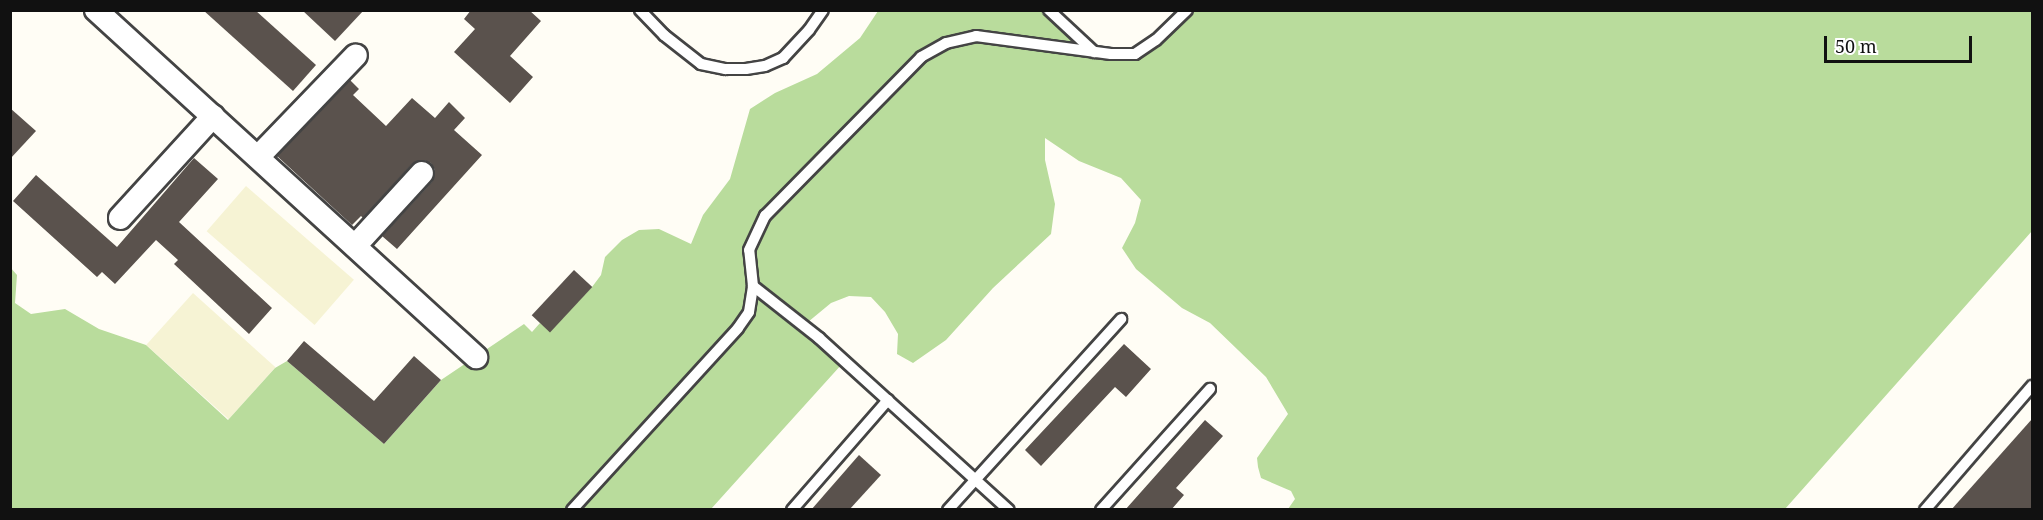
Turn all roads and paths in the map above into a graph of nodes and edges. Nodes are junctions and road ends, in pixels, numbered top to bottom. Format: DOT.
graph roads {
  1 [pos="96,10"];
  2 [pos="640,10"];
  3 [pos="822,10"];
  4 [pos="1049,10"];
  5 [pos="1186,10"];
  6 [pos="1094,52"];
  7 [pos="356,55"];
  8 [pos="213,116"];
  9 [pos="258,157"];
  10 [pos="422,173"];
  11 [pos="120,218"];
  12 [pos="355,246"];
  13 [pos="753,286"];
  14 [pos="1120,319"];
  15 [pos="476,357"];
  16 [pos="2032,386"];
  17 [pos="1210,389"];
  18 [pos="888,400"];
  19 [pos="976,479"];
  20 [pos="572,510"];
  21 [pos="792,510"];
  22 [pos="948,510"];
  23 [pos="1009,510"];
  24 [pos="1101,510"];
  25 [pos="1925,510"];
  1 -- 8 [label="street"];
  2 -- 3 [label="lane"];
  4 -- 6 [label="lane"];
  5 -- 6 [label="lane"];
  6 -- 13 [label="lane"];
  7 -- 9 [label="street"];
  8 -- 9 [label="street"];
  8 -- 11 [label="street"];
  9 -- 12 [label="street"];
  10 -- 12 [label="street"];
  12 -- 15 [label="street"];
  13 -- 18 [label="lane"];
  13 -- 20 [label="lane"];
  14 -- 19 [label="lane"];
  16 -- 25 [label="lane"];
  17 -- 24 [label="lane"];
  18 -- 19 [label="lane"];
  18 -- 21 [label="lane"];
  19 -- 22 [label="lane"];
  19 -- 23 [label="lane"];
}
